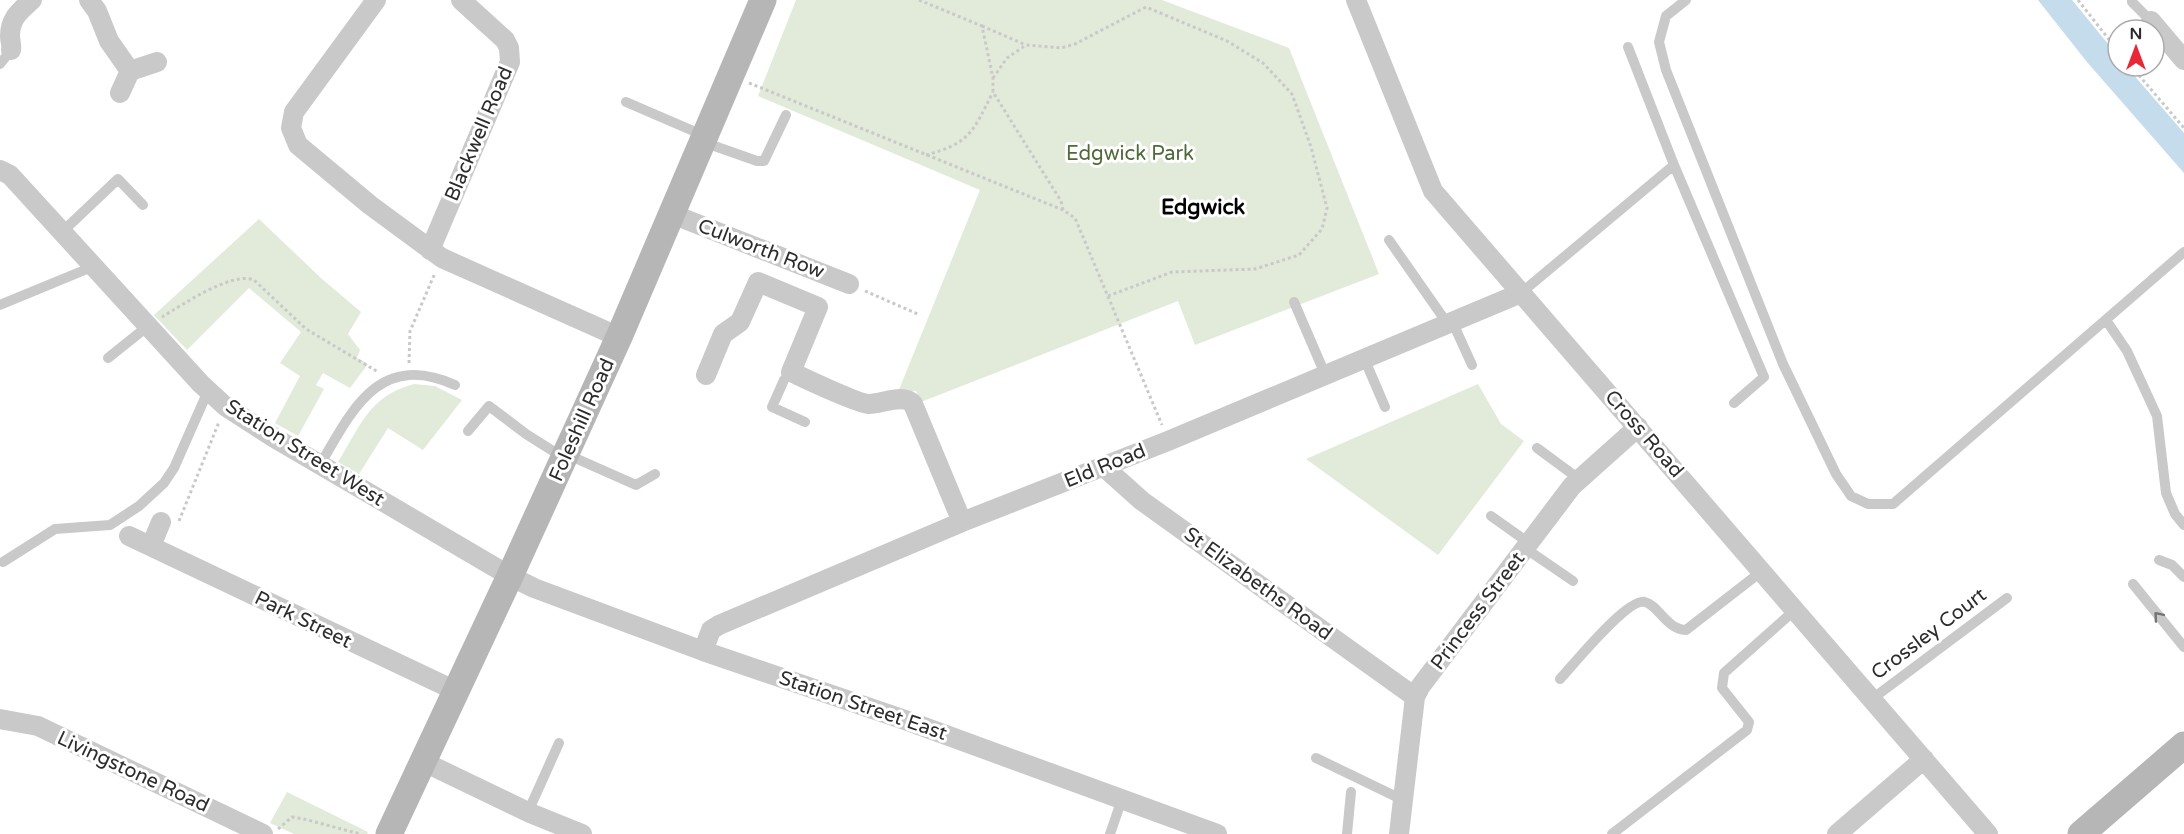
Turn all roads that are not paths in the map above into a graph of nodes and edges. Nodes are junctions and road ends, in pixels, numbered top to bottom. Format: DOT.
graph roads {
  1 [pos="32,0"];
  2 [pos="89,0"];
  3 [pos="376,0"];
  4 [pos="461,0"];
  5 [pos="763,0"];
  6 [pos="1356,0"];
  7 [pos="1686,0"];
  8 [pos="2133,0"];
  9 [pos="2148,18"];
  10 [pos="2166,39"];
  11 [pos="1628,47"];
  12 [pos="6,57"];
  13 [pos="2184,60"];
  14 [pos="157,62"];
  15 [pos="130,70"];
  16 [pos="120,93"];
  17 [pos="626,102"];
  18 [pos="786,115"];
  19 [pos="704,139"];
  20 [pos="1674,165"];
  21 [pos="0,170"];
  22 [pos="143,205"];
  23 [pos="672,214"];
  24 [pos="61,233"];
  25 [pos="1389,240"];
  26 [pos="2184,252"];
  27 [pos="436,254"];
  28 [pos="92,267"];
  29 [pos="849,284"];
  30 [pos="1521,293"];
  31 [pos="1294,302"];
  32 [pos="0,305"];
  33 [pos="2106,320"];
  34 [pos="1449,322"];
  35 [pos="153,323"];
  36 [pos="619,337"];
  37 [pos="108,358"];
  38 [pos="1364,358"];
  39 [pos="1472,365"];
  40 [pos="791,372"];
  41 [pos="1325,374"];
  42 [pos="706,375"];
  43 [pos="455,385"];
  44 [pos="208,391"];
  45 [pos="1734,403"];
  46 [pos="1385,407"];
  47 [pos="805,422"];
  48 [pos="1638,427"];
  49 [pos="468,431"];
  50 [pos="1537,448"];
  51 [pos="565,456"];
  52 [pos="320,465"];
  53 [pos="1104,467"];
  54 [pos="655,474"];
  55 [pos="1579,479"];
  56 [pos="1491,516"];
  57 [pos="170,521"];
  58 [pos="962,522"];
  59 [pos="2184,525"];
  60 [pos="129,536"];
  61 [pos="1527,545"];
  62 [pos="151,546"];
  63 [pos="2159,560"];
  64 [pos="3,562"];
  65 [pos="1762,571"];
  66 [pos="510,576"];
  67 [pos="2184,577"];
  68 [pos="1573,582"];
  69 [pos="2133,584"];
  70 [pos="2007,598"];
  71 [pos="1796,609"];
  72 [pos="2184,646"];
  73 [pos="703,651"];
  74 [pos="1560,679"];
  75 [pos="456,692"];
  76 [pos="1415,697"];
  77 [pos="1872,699"];
  78 [pos="0,718"];
  79 [pos="559,743"];
  80 [pos="2184,745"];
  81 [pos="1316,758"];
  82 [pos="1924,759"];
  83 [pos="424,762"];
  84 [pos="1351,792"];
  85 [pos="1122,800"];
  86 [pos="1403,800"];
  87 [pos="528,812"];
  88 [pos="263,834"];
  89 [pos="389,834"];
  90 [pos="582,834"];
  91 [pos="1110,834"];
  92 [pos="1217,834"];
  93 [pos="1347,834"];
  94 [pos="1399,834"];
  95 [pos="1612,834"];
  96 [pos="1837,834"];
  97 [pos="1988,834"];
  98 [pos="2081,834"];
  1 -- 12 [label="street"];
  2 -- 15 [label="street"];
  3 -- 27 [label="street"];
  4 -- 27 [label="street, Blackwell Road"];
  5 -- 19 [label="main road, Foleshill Road"];
  6 -- 30 [label="street, Cross Road"];
  7 -- 33 [label="lane"];
  8 -- 9 [label="lane"];
  10 -- 13 [label="street"];
  11 -- 20 [label="lane"];
  14 -- 15 [label="street"];
  15 -- 16 [label="street"];
  17 -- 19 [label="lane"];
  18 -- 19 [label="lane"];
  19 -- 23 [label="main road, Foleshill Road"];
  20 -- 30 [label="lane"];
  20 -- 45 [label="lane"];
  21 -- 24 [label="street, Station Street West"];
  22 -- 24 [label="lane"];
  23 -- 29 [label="street, Culworth Row"];
  23 -- 36 [label="main road, Foleshill Road"];
  24 -- 28 [label="street, Station Street West"];
  25 -- 34 [label="lane"];
  26 -- 33 [label="lane"];
  27 -- 36 [label="street"];
  28 -- 32 [label="lane"];
  28 -- 35 [label="street, Station Street West"];
  30 -- 34 [label="street, Eld Road"];
  30 -- 48 [label="street, Cross Road"];
  31 -- 41 [label="lane"];
  33 -- 59 [label="lane"];
  34 -- 38 [label="street, Eld Road"];
  34 -- 39 [label="lane"];
  35 -- 37 [label="lane"];
  35 -- 44 [label="street, Station Street West"];
  36 -- 51 [label="main road, Foleshill Road"];
  38 -- 41 [label="street, Eld Road"];
  38 -- 46 [label="lane"];
  40 -- 42 [label="street"];
  40 -- 47 [label="lane"];
  40 -- 58 [label="street"];
  41 -- 53 [label="street, Eld Road"];
  43 -- 52 [label="lane"];
  44 -- 52 [label="street, Station Street West"];
  44 -- 64 [label="lane"];
  48 -- 55 [label="street, Princess Street"];
  48 -- 65 [label="street, Cross Road"];
  49 -- 51 [label="lane"];
  50 -- 55 [label="lane"];
  51 -- 54 [label="lane"];
  51 -- 66 [label="main road, Foleshill Road"];
  52 -- 66 [label="street, Station Street West"];
  53 -- 58 [label="street, Eld Road"];
  53 -- 76 [label="street, St Elizabeths Road"];
  55 -- 61 [label="street, Princess Street"];
  56 -- 61 [label="lane"];
  57 -- 62 [label="street"];
  58 -- 73 [label="street, Eld Road"];
  60 -- 62 [label="street, Park Street"];
  61 -- 68 [label="lane"];
  61 -- 76 [label="street, Princess Street"];
  62 -- 75 [label="street, Park Street"];
  63 -- 67 [label="lane"];
  65 -- 71 [label="street, Cross Road"];
  65 -- 74 [label="lane"];
  66 -- 73 [label="street, Station Street East"];
  66 -- 75 [label="main road, Foleshill Road"];
  72 -- 69 [label="lane, one-way"];
  70 -- 77 [label="lane, Crossley Court"];
  71 -- 77 [label="street, Cross Road"];
  71 -- 95 [label="lane"];
  73 -- 85 [label="street, Station Street East"];
  75 -- 83 [label="main road, Foleshill Road"];
  76 -- 86 [label="street, Princess Street"];
  77 -- 82 [label="street, Cross Road"];
  78 -- 88 [label="street, Livingstone Road"];
  79 -- 87 [label="lane"];
  80 -- 98 [label="main road"];
  81 -- 86 [label="lane"];
  82 -- 96 [label="street"];
  82 -- 97 [label="street, Cross Road"];
  83 -- 87 [label="street"];
  83 -- 89 [label="main road, Foleshill Road"];
  84 -- 93 [label="lane"];
  85 -- 91 [label="lane"];
  85 -- 92 [label="street, Station Street East"];
  86 -- 94 [label="street, Princess Street"];
  87 -- 90 [label="street"];
}
